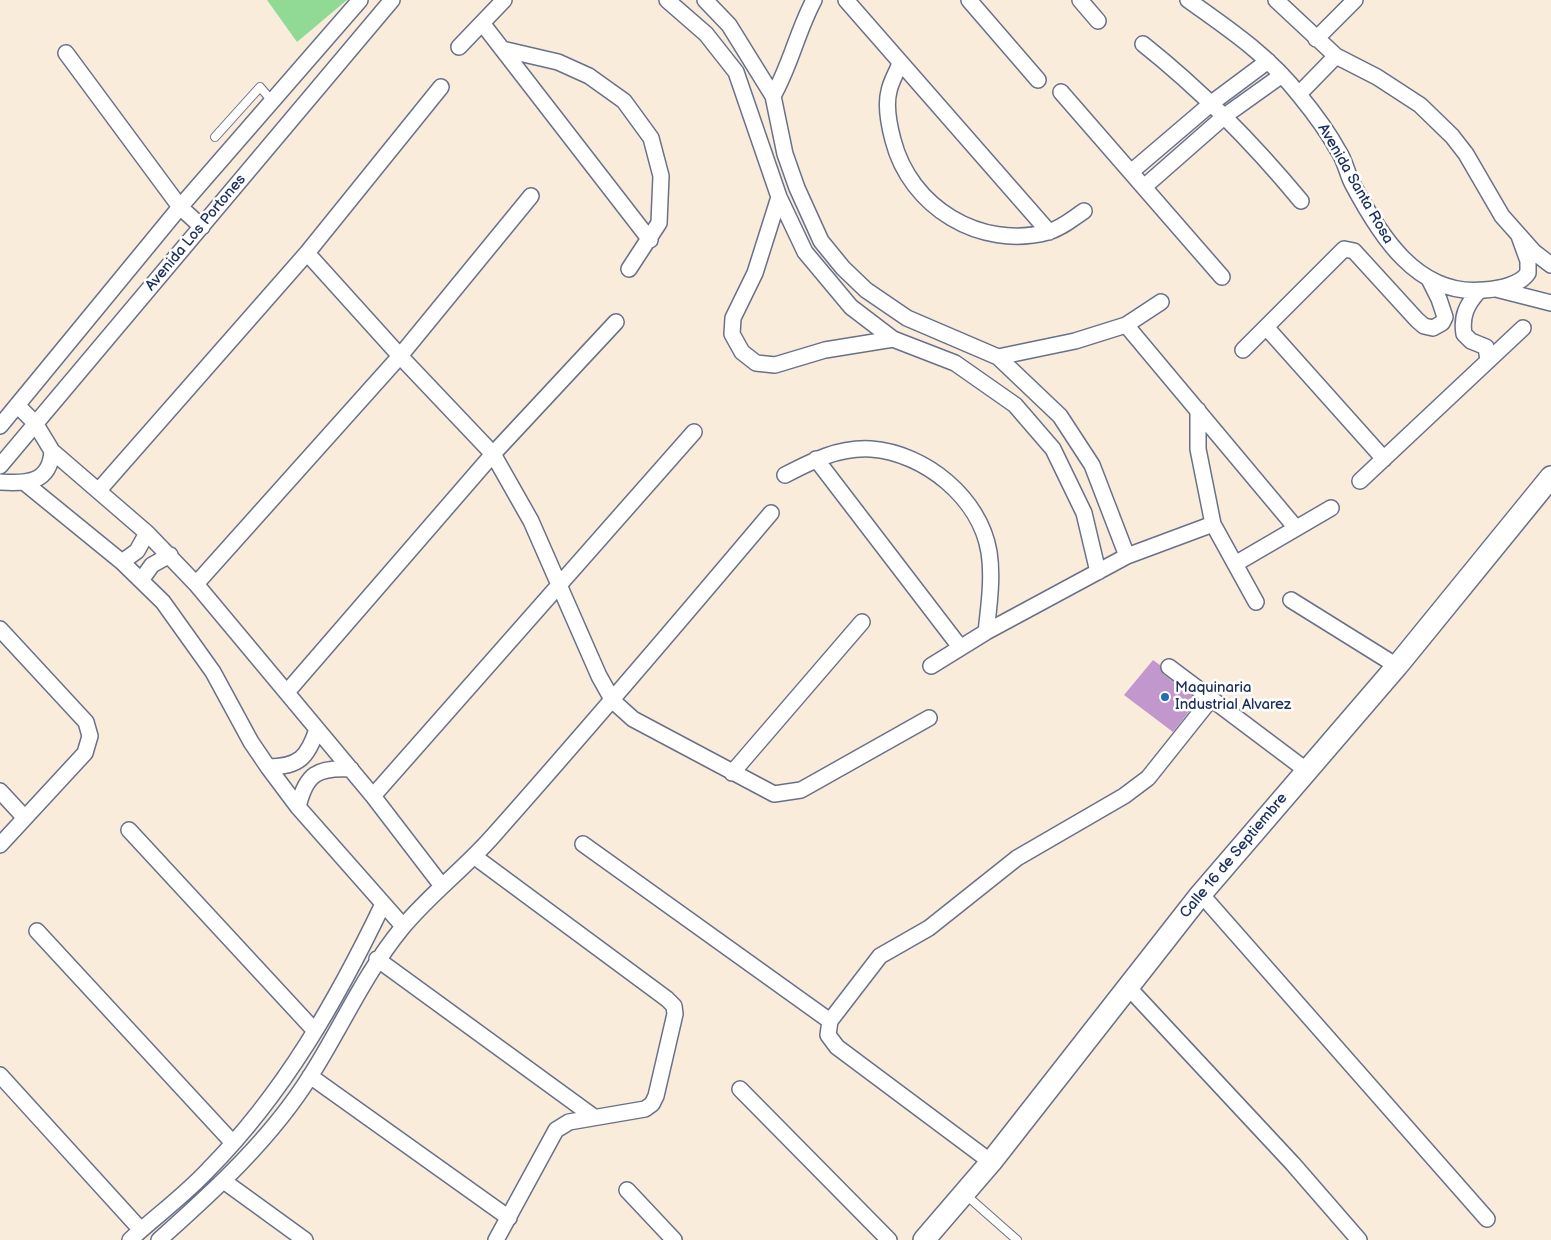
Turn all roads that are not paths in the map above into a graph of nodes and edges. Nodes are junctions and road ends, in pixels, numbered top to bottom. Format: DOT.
graph roads {
  1 [pos="360,0"];
  2 [pos="392,0"];
  3 [pos="504,0"];
  4 [pos="667,0"];
  5 [pos="705,0"];
  6 [pos="814,0"];
  7 [pos="846,0"];
  8 [pos="969,0"];
  9 [pos="1080,0"];
  10 [pos="1188,0"];
  11 [pos="1276,0"];
  12 [pos="1355,0"];
  13 [pos="1098,21"];
  14 [pos="482,23"];
  15 [pos="1316,39"];
  16 [pos="1143,44"];
  17 [pos="459,47"];
  18 [pos="502,49"];
  19 [pos="66,53"];
  20 [pos="1336,56"];
  21 [pos="1268,61"];
  22 [pos="900,63"];
  23 [pos="1282,75"];
  24 [pos="1038,80"];
  25 [pos="442,87"];
  26 [pos="1061,92"];
  27 [pos="1299,94"];
  28 [pos="773,96"];
  29 [pos="272,101"];
  30 [pos="1213,102"];
  31 [pos="238,112"];
  32 [pos="1226,116"];
  33 [pos="250,126"];
  34 [pos="215,137"];
  35 [pos="785,154"];
  36 [pos="766,160"];
  37 [pos="1131,172"];
  38 [pos="1144,187"];
  39 [pos="530,196"];
  40 [pos="779,197"];
  41 [pos="1301,202"];
  42 [pos="180,207"];
  43 [pos="1084,211"];
  44 [pos="202,227"];
  45 [pos="1049,232"];
  46 [pos="1519,236"];
  47 [pos="650,240"];
  48 [pos="308,253"];
  49 [pos="1551,265"];
  50 [pos="629,269"];
  51 [pos="1222,277"];
  52 [pos="1429,279"];
  53 [pos="1496,289"];
  54 [pos="1479,291"];
  55 [pos="1161,302"];
  56 [pos="1551,303"];
  57 [pos="1443,309"];
  58 [pos="1464,313"];
  59 [pos="616,322"];
  60 [pos="1126,325"];
  61 [pos="1266,327"];
  62 [pos="1523,328"];
  63 [pos="945,334"];
  64 [pos="893,339"];
  65 [pos="1243,350"];
  66 [pos="400,356"];
  67 [pos="937,356"];
  68 [pos="998,357"];
  69 [pos="1488,361"];
  70 [pos="17,405"];
  71 [pos="1198,410"];
  72 [pos="35,423"];
  73 [pos="0,426"];
  74 [pos="694,432"];
  75 [pos="52,451"];
  76 [pos="494,454"];
  77 [pos="816,459"];
  78 [pos="1384,459"];
  79 [pos="0,466"];
  80 [pos="785,475"];
  81 [pos="1551,477"];
  82 [pos="1360,481"];
  83 [pos="0,482"];
  84 [pos="25,483"];
  85 [pos="99,490"];
  86 [pos="1331,508"];
  87 [pos="771,513"];
  88 [pos="1213,524"];
  89 [pos="1296,528"];
  90 [pos="148,533"];
  91 [pos="170,555"];
  92 [pos="1127,556"];
  93 [pos="122,562"];
  94 [pos="1236,564"];
  95 [pos="1098,572"];
  96 [pos="142,579"];
  97 [pos="196,584"];
  98 [pos="561,586"];
  99 [pos="1291,600"];
  100 [pos="1256,602"];
  101 [pos="862,622"];
  102 [pos="0,629"];
  103 [pos="986,632"];
  104 [pos="960,647"];
  105 [pos="931,666"];
  106 [pos="1397,666"];
  107 [pos="1169,667"];
  108 [pos="287,692"];
  109 [pos="1211,699"];
  110 [pos="613,701"];
  111 [pos="929,718"];
  112 [pos="317,729"];
  113 [pos="268,767"];
  114 [pos="351,769"];
  115 [pos="1306,770"];
  116 [pos="732,773"];
  117 [pos="0,791"];
  118 [pos="373,796"];
  119 [pos="298,807"];
  120 [pos="25,818"];
  121 [pos="129,830"];
  122 [pos="583,844"];
  123 [pos="0,845"];
  124 [pos="475,857"];
  125 [pos="442,886"];
  126 [pos="1200,894"];
  127 [pos="383,904"];
  128 [pos="403,926"];
  129 [pos="37,931"];
  130 [pos="377,959"];
  131 [pos="1128,987"];
  132 [pos="830,1021"];
  133 [pos="315,1031"];
  134 [pos="0,1074"];
  135 [pos="310,1076"];
  136 [pos="740,1088"];
  137 [pos="266,1104"];
  138 [pos="281,1116"];
  139 [pos="594,1117"];
  140 [pos="233,1143"];
  141 [pos="991,1162"];
  142 [pos="225,1182"];
  143 [pos="627,1190"];
  144 [pos="964,1193"];
  145 [pos="509,1218"];
  146 [pos="1487,1219"];
  147 [pos="135,1235"];
  148 [pos="159,1240"];
  149 [pos="305,1240"];
  150 [pos="496,1240"];
  151 [pos="674,1240"];
  152 [pos="889,1240"];
  153 [pos="924,1240"];
  154 [pos="1017,1240"];
  155 [pos="1359,1240"];
  1 -- 29 [label="street, Avenida Los Portones"];
  2 -- 44 [label="street, Avenida Los Portones"];
  3 -- 14 [label="street"];
  4 -- 36 [label="street"];
  5 -- 28 [label="street"];
  6 -- 28 [label="street"];
  7 -- 22 [label="street"];
  8 -- 24 [label="street"];
  9 -- 13 [label="street"];
  10 -- 21 [label="street, Avenida Santa Rosa"];
  11 -- 15 [label="street, Avenida Santa Rosa"];
  12 -- 15 [label="street"];
  14 -- 17 [label="street"];
  14 -- 18 [label="street"];
  15 -- 20 [label="street, Avenida Santa Rosa"];
  16 -- 30 [label="street"];
  18 -- 47 [label="street"];
  18 -- 47 [label="street"];
  19 -- 42 [label="street"];
  20 -- 27 [label="street"];
  20 -- 46 [label="street, Avenida Santa Rosa"];
  21 -- 23 [label="street, Avenida Santa Rosa"];
  21 -- 30 [label="street"];
  22 -- 45 [label="street"];
  22 -- 45 [label="street"];
  23 -- 27 [label="street, Avenida Santa Rosa"];
  23 -- 32 [label="street"];
  25 -- 48 [label="street"];
  26 -- 37 [label="street"];
  27 -- 52 [label="street, Avenida Santa Rosa"];
  28 -- 35 [label="street"];
  29 -- 31 [label="lane"];
  29 -- 33 [label="street, Avenida Los Portones"];
  30 -- 32 [label="street"];
  30 -- 37 [label="street"];
  31 -- 33 [label="lane"];
  31 -- 34 [label="lane"];
  32 -- 38 [label="street"];
  32 -- 41 [label="street"];
  33 -- 42 [label="street, Avenida Los Portones"];
  35 -- 36 [label="street"];
  35 -- 63 [label="street"];
  36 -- 40 [label="street"];
  37 -- 38 [label="street"];
  38 -- 51 [label="street"];
  39 -- 66 [label="street"];
  40 -- 64 [label="street"];
  40 -- 64 [label="street"];
  42 -- 44 [label="street"];
  42 -- 70 [label="street, Avenida Los Portones"];
  43 -- 45 [label="street"];
  44 -- 72 [label="street, Avenida Los Portones"];
  46 -- 49 [label="street, Avenida Santa Rosa"];
  46 -- 53 [label="street, Avenida Santa Rosa"];
  47 -- 50 [label="street"];
  48 -- 66 [label="street"];
  48 -- 85 [label="street"];
  52 -- 54 [label="street, Avenida Santa Rosa"];
  52 -- 57 [label="street"];
  53 -- 54 [label="street, Avenida Santa Rosa"];
  53 -- 56 [label="street, Avenida Santa Rosa"];
  54 -- 58 [label="street"];
  55 -- 60 [label="street"];
  57 -- 58 [label="street"];
  57 -- 61 [label="street"];
  58 -- 69 [label="street"];
  59 -- 76 [label="street"];
  60 -- 68 [label="street"];
  60 -- 71 [label="street"];
  61 -- 65 [label="street"];
  61 -- 78 [label="street"];
  62 -- 69 [label="street"];
  63 -- 67 [label="street"];
  63 -- 68 [label="street"];
  64 -- 67 [label="street"];
  66 -- 76 [label="street"];
  66 -- 97 [label="street"];
  67 -- 95 [label="street"];
  68 -- 92 [label="street"];
  69 -- 78 [label="street"];
  70 -- 72 [label="street"];
  70 -- 73 [label="street, Avenida Los Portones"];
  71 -- 88 [label="street"];
  71 -- 89 [label="street"];
  72 -- 75 [label="street"];
  72 -- 79 [label="street, Avenida Los Portones"];
  74 -- 98 [label="street"];
  75 -- 84 [label="street"];
  75 -- 85 [label="street"];
  76 -- 98 [label="street"];
  76 -- 108 [label="street"];
  77 -- 80 [label="street"];
  77 -- 103 [label="street"];
  77 -- 104 [label="street"];
  78 -- 82 [label="street"];
  81 -- 106 [label="street, Calle 16 de Septiembre"];
  83 -- 84 [label="street"];
  84 -- 93 [label="street"];
  85 -- 90 [label="street"];
  86 -- 89 [label="street"];
  87 -- 110 [label="street"];
  88 -- 92 [label="street"];
  88 -- 94 [label="street"];
  89 -- 94 [label="street"];
  90 -- 91 [label="street"];
  90 -- 93 [label="street"];
  91 -- 96 [label="street"];
  91 -- 97 [label="street"];
  92 -- 95 [label="street"];
  93 -- 96 [label="street"];
  94 -- 100 [label="street"];
  95 -- 103 [label="street"];
  96 -- 113 [label="street"];
  97 -- 108 [label="street"];
  98 -- 110 [label="street"];
  98 -- 118 [label="street"];
  99 -- 106 [label="street"];
  101 -- 116 [label="street"];
  102 -- 120 [label="street"];
  103 -- 104 [label="street"];
  104 -- 105 [label="street"];
  106 -- 115 [label="street, Calle 16 de Septiembre"];
  107 -- 109 [label="street"];
  108 -- 112 [label="street"];
  109 -- 115 [label="street"];
  109 -- 132 [label="street"];
  110 -- 116 [label="street"];
  110 -- 124 [label="street"];
  111 -- 116 [label="street"];
  112 -- 113 [label="street"];
  112 -- 114 [label="street"];
  113 -- 119 [label="street"];
  114 -- 118 [label="street"];
  114 -- 119 [label="street"];
  115 -- 126 [label="street, Calle 16 de Septiembre"];
  117 -- 120 [label="street"];
  118 -- 125 [label="street"];
  119 -- 127 [label="street"];
  120 -- 123 [label="street"];
  121 -- 133 [label="street"];
  122 -- 132 [label="street"];
  124 -- 125 [label="street"];
  124 -- 139 [label="street"];
  125 -- 128 [label="street"];
  126 -- 131 [label="street, Calle 16 de Septiembre"];
  126 -- 146 [label="street"];
  127 -- 128 [label="street"];
  127 -- 133 [label="street"];
  128 -- 130 [label="street"];
  129 -- 140 [label="street"];
  130 -- 135 [label="street"];
  130 -- 139 [label="street"];
  131 -- 141 [label="street, Calle 16 de Septiembre"];
  131 -- 155 [label="street"];
  132 -- 141 [label="street"];
  133 -- 137 [label="street"];
  134 -- 147 [label="street"];
  135 -- 138 [label="street"];
  135 -- 145 [label="street"];
  136 -- 152 [label="street"];
  137 -- 138 [label="street"];
  137 -- 140 [label="street"];
  138 -- 142 [label="street"];
  139 -- 145 [label="street"];
  140 -- 147 [label="street"];
  141 -- 144 [label="street, Calle 16 de Septiembre"];
  142 -- 148 [label="street"];
  142 -- 149 [label="street"];
  143 -- 151 [label="street"];
  144 -- 153 [label="street, Calle 16 de Septiembre"];
  144 -- 154 [label="lane"];
  145 -- 150 [label="street"];
}
